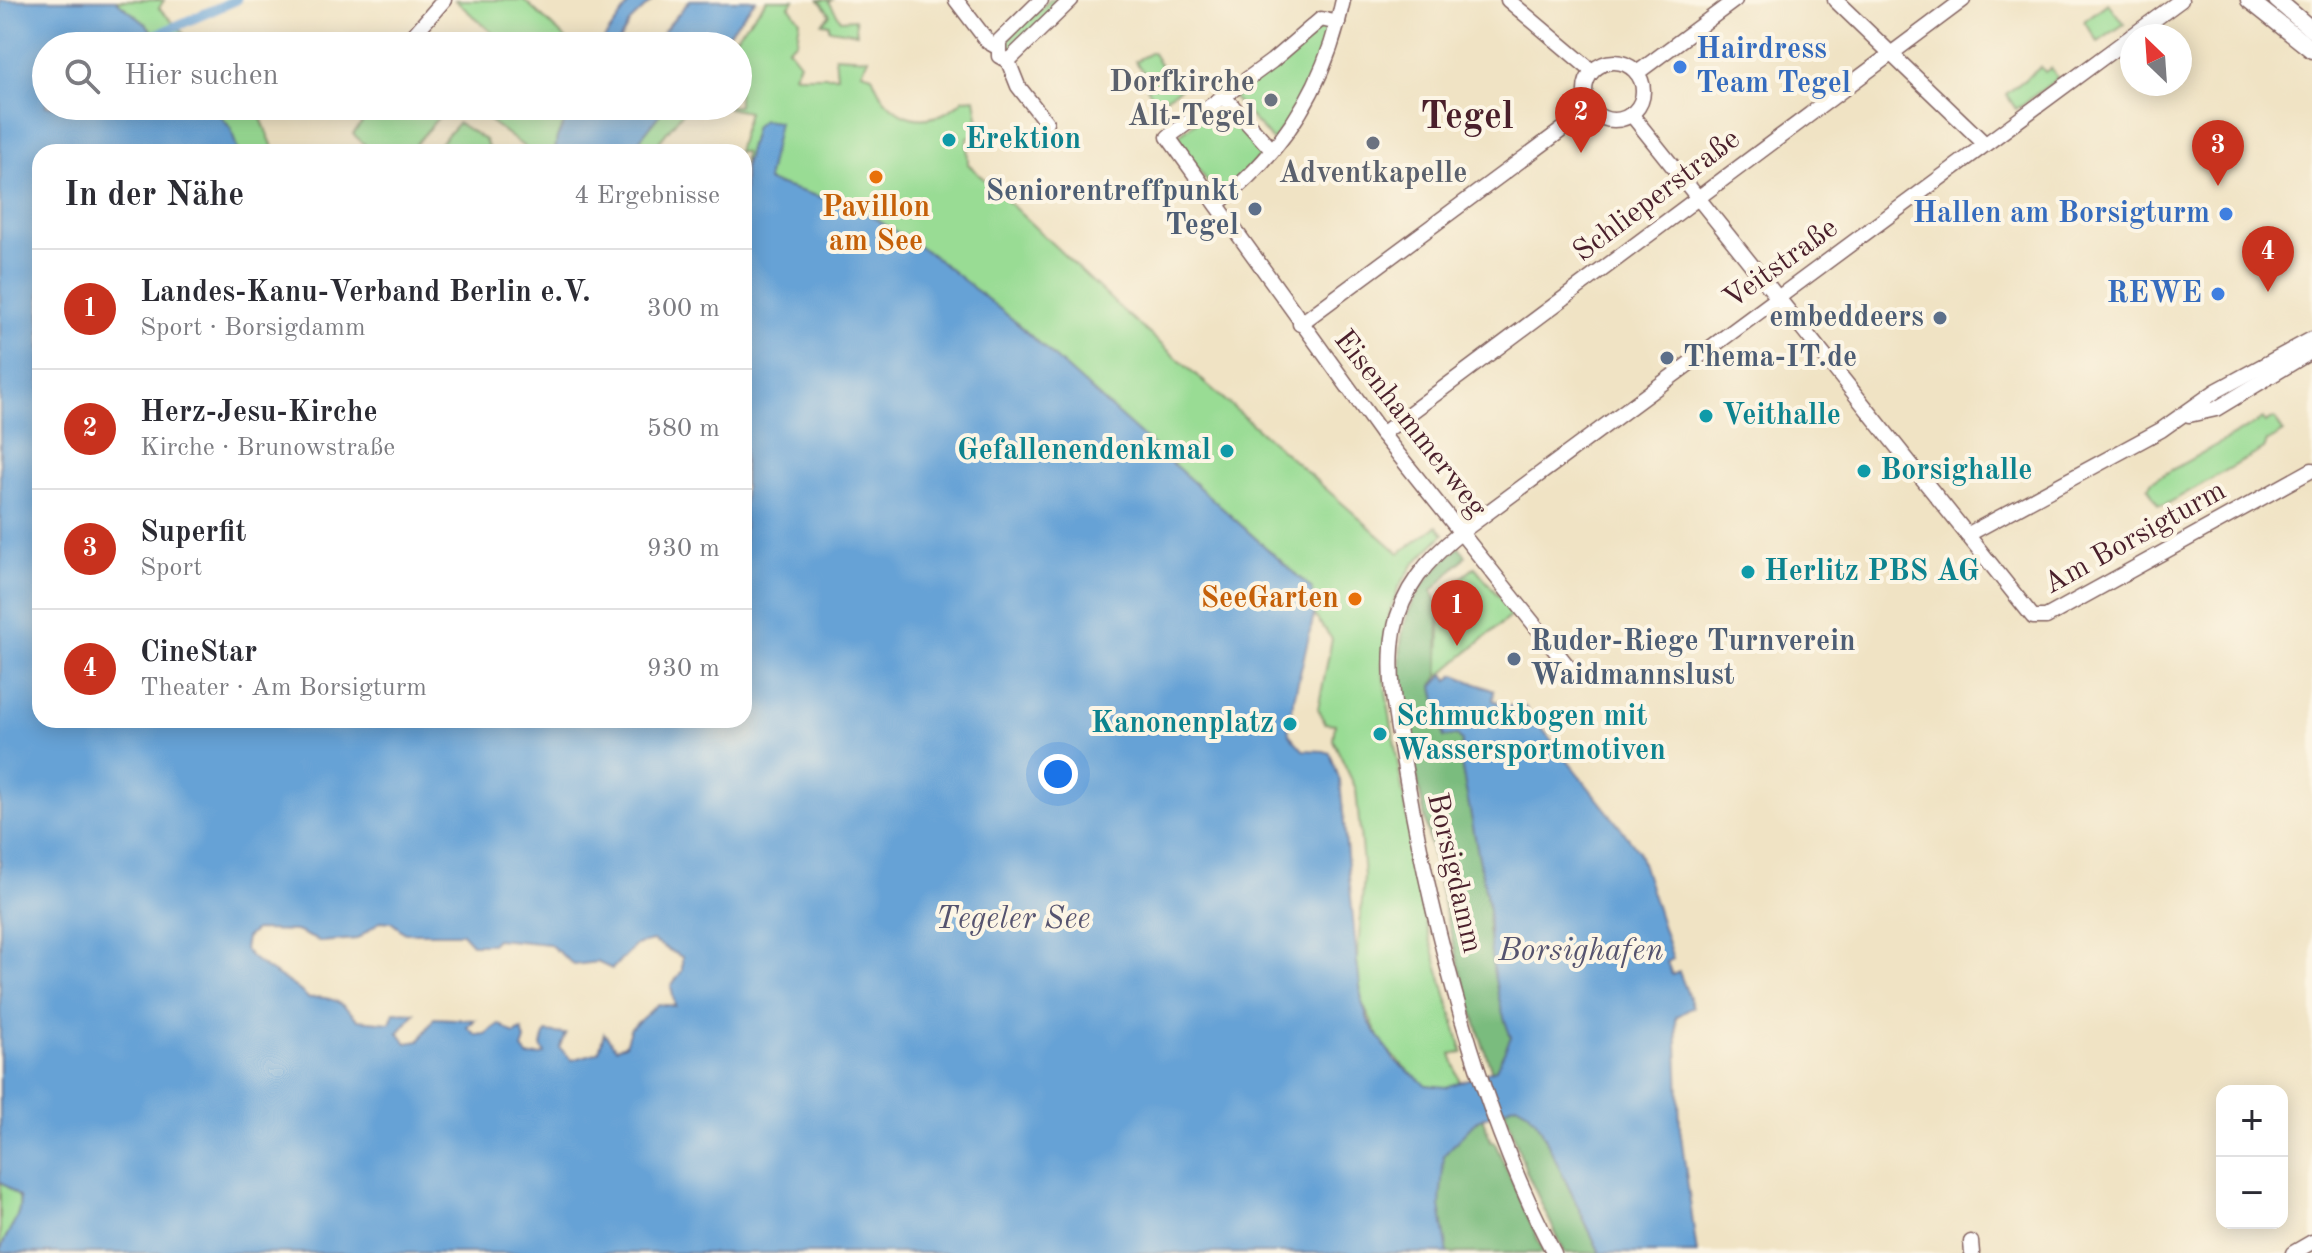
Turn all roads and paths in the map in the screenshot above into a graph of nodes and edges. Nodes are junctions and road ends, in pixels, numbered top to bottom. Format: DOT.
graph roads {
  1 [pos="444,0"];
  2 [pos="956,0"];
  3 [pos="1041,0"];
  4 [pos="1071,0"];
  5 [pos="1343,0"];
  6 [pos="1508,0"];
  7 [pos="1735,0"];
  8 [pos="1835,0"];
  9 [pos="1963,0"];
  10 [pos="2181,0"];
  11 [pos="2249,0"];
  12 [pos="2283,5"];
  13 [pos="1338,23"];
  14 [pos="2148,24"];
  15 [pos="2279,24"];
  16 [pos="2312,30"];
  17 [pos="416,32"];
  18 [pos="2120,45"];
  19 [pos="997,47"];
  20 [pos="2312,50"];
  21 [pos="1891,54"];
  22 [pos="1008,61"];
  23 [pos="1592,71"];
  24 [pos="1637,73"];
  25 [pos="1225,98"];
  26 [pos="1590,109"];
  27 [pos="1631,114"];
  28 [pos="1046,122"];
  29 [pos="1985,144"];
  30 [pos="1272,150"];
  31 [pos="1698,198"];
  32 [pos="1217,204"];
  33 [pos="1779,298"];
  34 [pos="1300,324"];
  35 [pos="2312,339"];
  36 [pos="2312,351"];
  37 [pos="2181,417"];
  38 [pos="1382,434"];
  39 [pos="2312,470"];
  40 [pos="1460,533"];
  41 [pos="1967,535"];
  42 [pos="1570,669"];
  43 [pos="2312,1242"];
  44 [pos="1554,1253"];
  45 [pos="2293,1253"];
  1 -- 17 [label="street"];
  2 -- 19 [label="street"];
  3 -- 19 [label="street"];
  4 -- 22 [label="street"];
  5 -- 13 [label="street"];
  6 -- 23 [label="street"];
  7 -- 24 [label="street"];
  8 -- 21 [label="street"];
  9 -- 21 [label="street, Schlieperstraße"];
  10 -- 14 [label="street, Veitstraße"];
  11 -- 15 [label="main road"];
  12 -- 15 [label="main road"];
  12 -- 16 [label="main road"];
  13 -- 25 [label="street"];
  13 -- 30 [label="street"];
  15 -- 20 [label="main road"];
  18 -- 29 [label="street, Veitstraße"];
  19 -- 22 [label="street"];
  21 -- 29 [label="street"];
  21 -- 31 [label="street, Schlieperstraße"];
  22 -- 28 [label="street"];
  23 -- 24 [label="street"];
  23 -- 26 [label="street"];
  24 -- 27 [label="street"];
  25 -- 30 [label="street"];
  25 -- 32 [label="street, Eisenhammerweg"];
  26 -- 27 [label="street"];
  26 -- 34 [label="street"];
  27 -- 31 [label="street, Am Borsigturm"];
  29 -- 33 [label="street, Veitstraße"];
  30 -- 32 [label="street"];
  31 -- 33 [label="street, Am Borsigturm"];
  31 -- 38 [label="street, Schlieperstraße"];
  32 -- 34 [label="street, Eisenhammerweg"];
  33 -- 40 [label="street, Veitstraße"];
  33 -- 41 [label="street, Am Borsigturm"];
  34 -- 38 [label="street, Eisenhammerweg"];
  35 -- 37 [label="street"];
  36 -- 37 [label="street"];
  37 -- 41 [label="street"];
  38 -- 40 [label="street, Eisenhammerweg"];
  39 -- 41 [label="street, Am Borsigturm"];
  40 -- 42 [label="street, Eisenhammerweg"];
  40 -- 44 [label="street, Borsigdamm"];
  43 -- 45 [label="street"];
}
